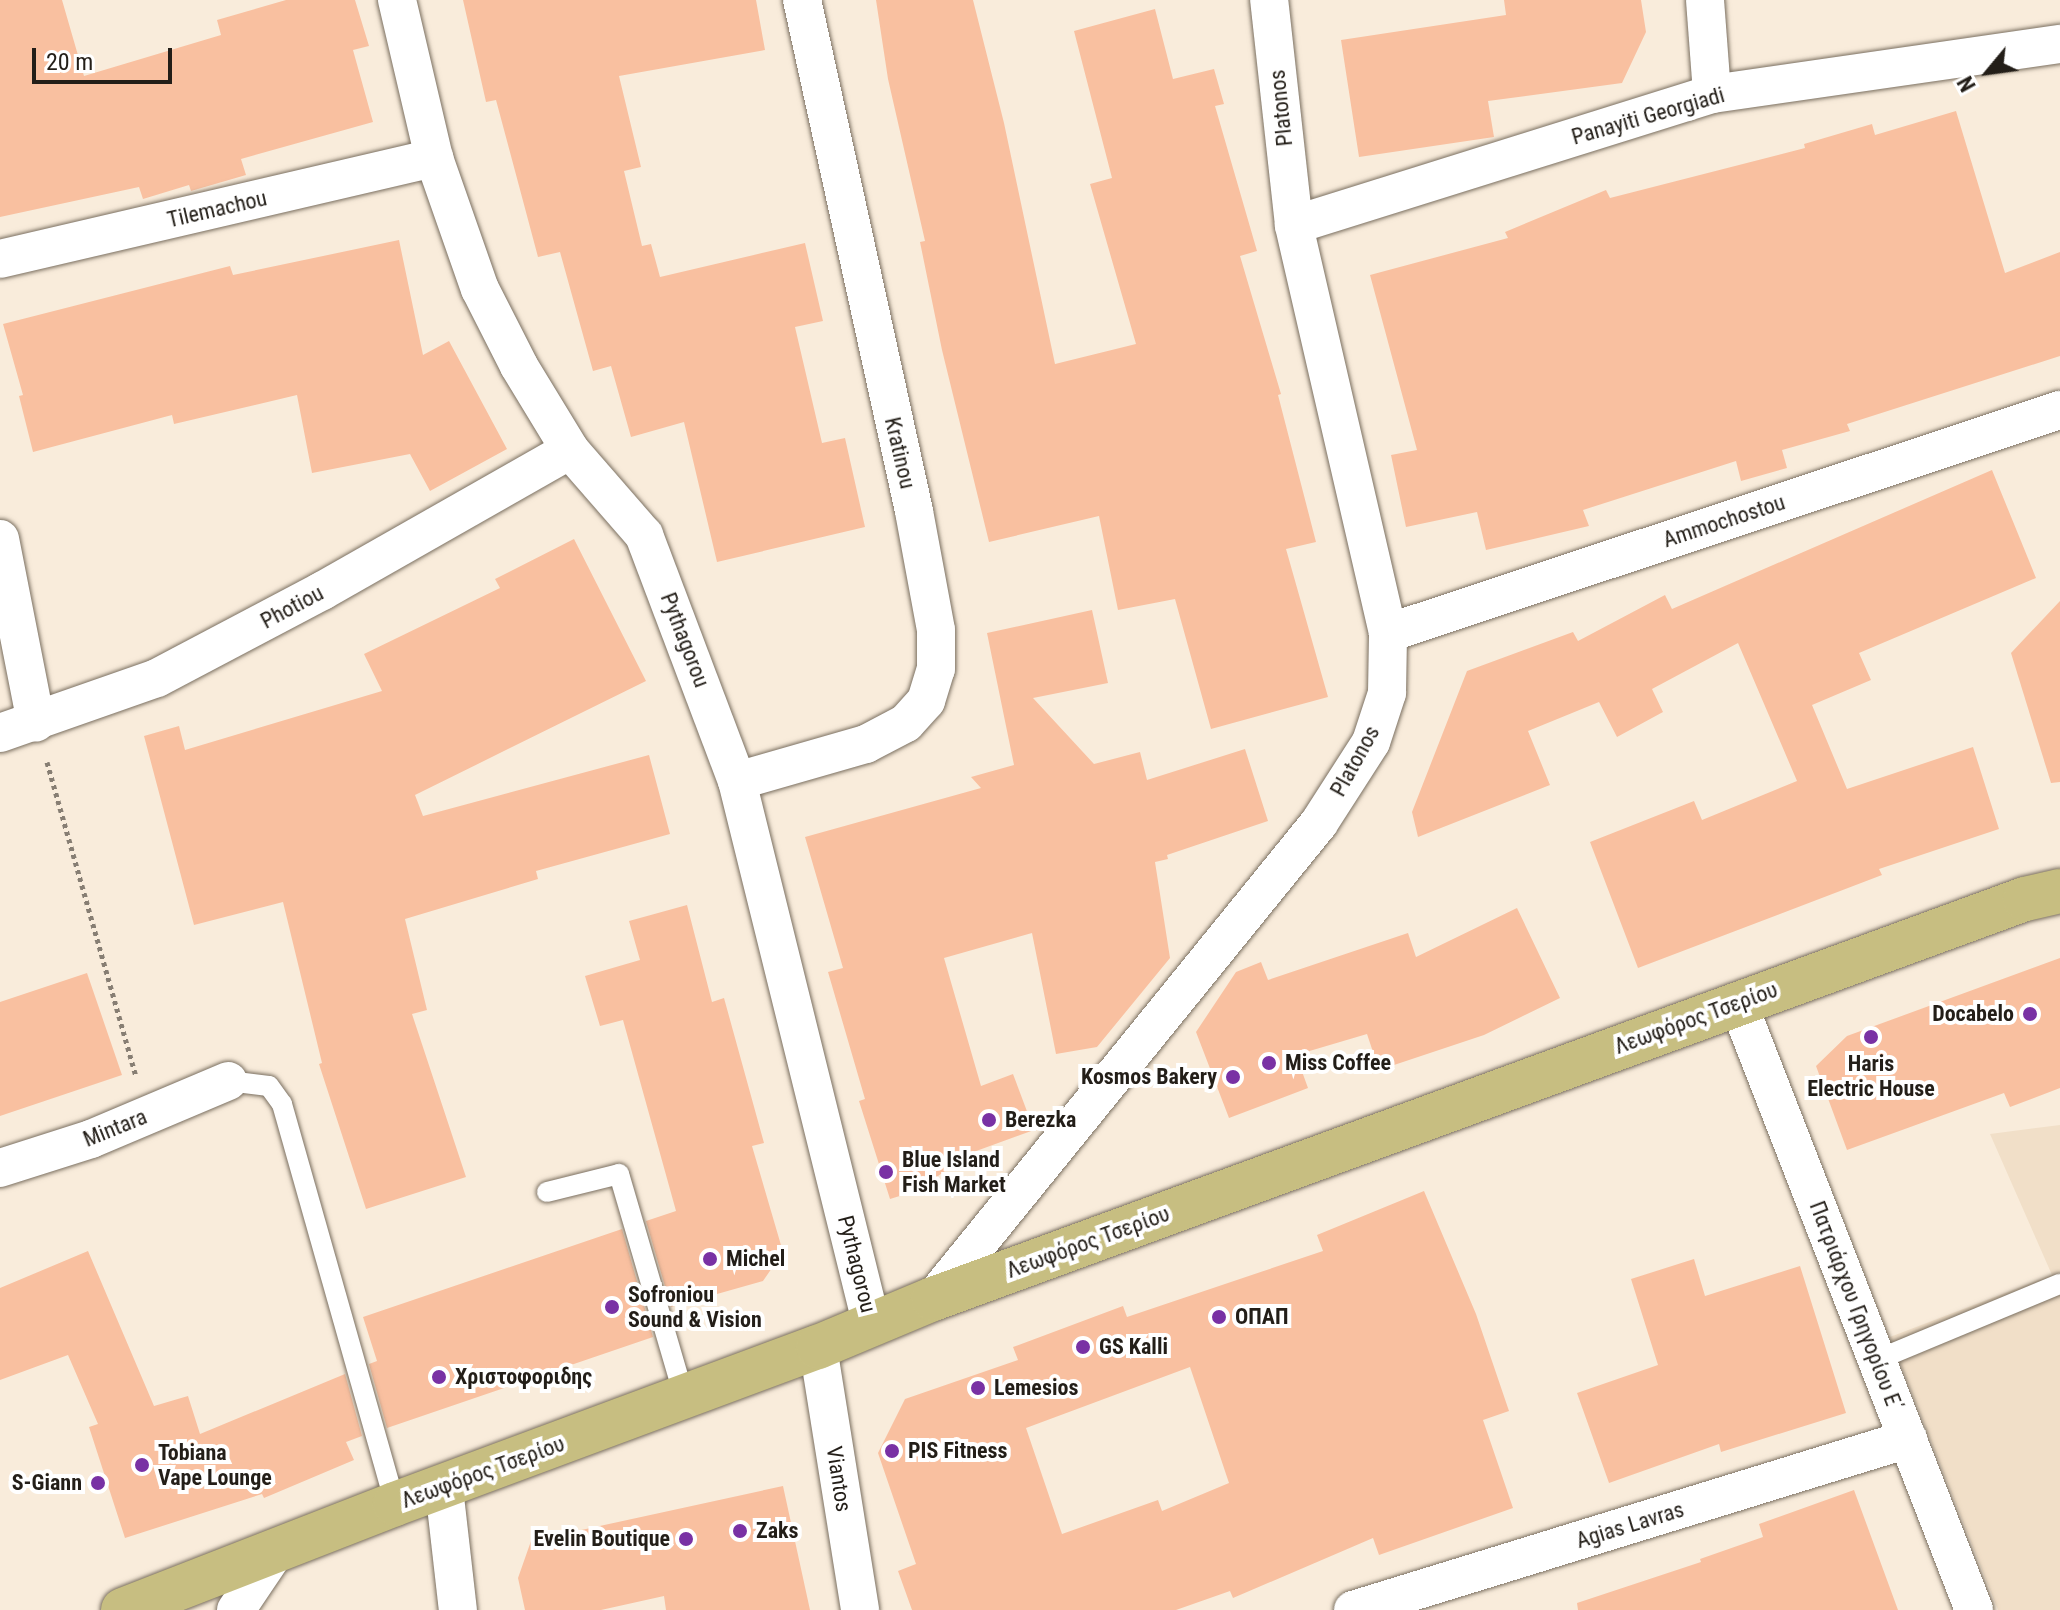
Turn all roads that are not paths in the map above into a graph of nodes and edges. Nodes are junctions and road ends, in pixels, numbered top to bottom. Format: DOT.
graph roads {
  1 [pos="397,0"];
  2 [pos="802,0"];
  3 [pos="1269,0"];
  4 [pos="1705,0"];
  5 [pos="2060,44"];
  6 [pos="1712,94"];
  7 [pos="434,158"];
  8 [pos="1294,225"];
  9 [pos="0,259"];
  10 [pos="2060,410"];
  11 [pos="570,450"];
  12 [pos="0,539"];
  13 [pos="1388,633"];
  14 [pos="36,723"];
  15 [pos="0,733"];
  16 [pos="737,781"];
  17 [pos="2060,891"];
  18 [pos="1738,1003"];
  19 [pos="228,1081"];
  20 [pos="0,1168"];
  21 [pos="547,1192"];
  22 [pos="2060,1284"];
  23 [pos="933,1299"];
  24 [pos="872,1326"];
  25 [pos="818,1347"];
  26 [pos="1877,1360"];
  27 [pos="684,1397"];
  28 [pos="1908,1439"];
  29 [pos="444,1488"];
  30 [pos="395,1504"];
  31 [pos="275,1552"];
  32 [pos="123,1610"];
  33 [pos="236,1610"];
  34 [pos="458,1610"];
  35 [pos="860,1610"];
  36 [pos="1353,1610"];
  37 [pos="1974,1610"];
  1 -- 7 [label="street, Pythagorou"];
  2 -- 16 [label="street, Kratinou"];
  3 -- 8 [label="street, Platonos"];
  4 -- 6 [label="street"];
  5 -- 6 [label="street, Panayiti Georgiadi"];
  6 -- 8 [label="street, Panayiti Georgiadi"];
  7 -- 9 [label="street, Tilemachou"];
  7 -- 11 [label="street, Pythagorou"];
  8 -- 13 [label="street, Platonos"];
  10 -- 13 [label="street, Ammochostou"];
  11 -- 14 [label="street, Photiou"];
  11 -- 16 [label="street, Pythagorou"];
  12 -- 14 [label="street"];
  13 -- 23 [label="street, Platonos"];
  14 -- 15 [label="street, Photiou"];
  16 -- 24 [label="street, Pythagorou"];
  17 -- 18 [label="main road, Λεωφόρος Τσερίου"];
  18 -- 23 [label="main road, Λεωφόρος Τσερίου"];
  18 -- 26 [label="street, Πατριάρχου Γρηγορίου Ε΄"];
  19 -- 20 [label="street, Mintara"];
  19 -- 30 [label="lane"];
  21 -- 27 [label="lane"];
  22 -- 26 [label="lane"];
  23 -- 24 [label="main road, Λεωφόρος Τσερίου"];
  24 -- 25 [label="main road, Λεωφόρος Τσερίου"];
  25 -- 27 [label="main road, Λεωφόρος Τσερίου"];
  25 -- 35 [label="street, Viantos"];
  26 -- 28 [label="street, Πατριάρχου Γρηγορίου Ε΄"];
  27 -- 29 [label="main road, Λεωφόρος Τσερίου"];
  28 -- 36 [label="street, Agias Lavras"];
  28 -- 37 [label="street, Πατριάρχου Γρηγορίου Ε΄"];
  29 -- 30 [label="main road, Λεωφόρος Τσερίου"];
  29 -- 34 [label="street"];
  30 -- 31 [label="main road, Λεωφόρος Τσερίου"];
  31 -- 32 [label="main road, Λεωφόρος Τσερίου"];
  31 -- 33 [label="street"];
}
